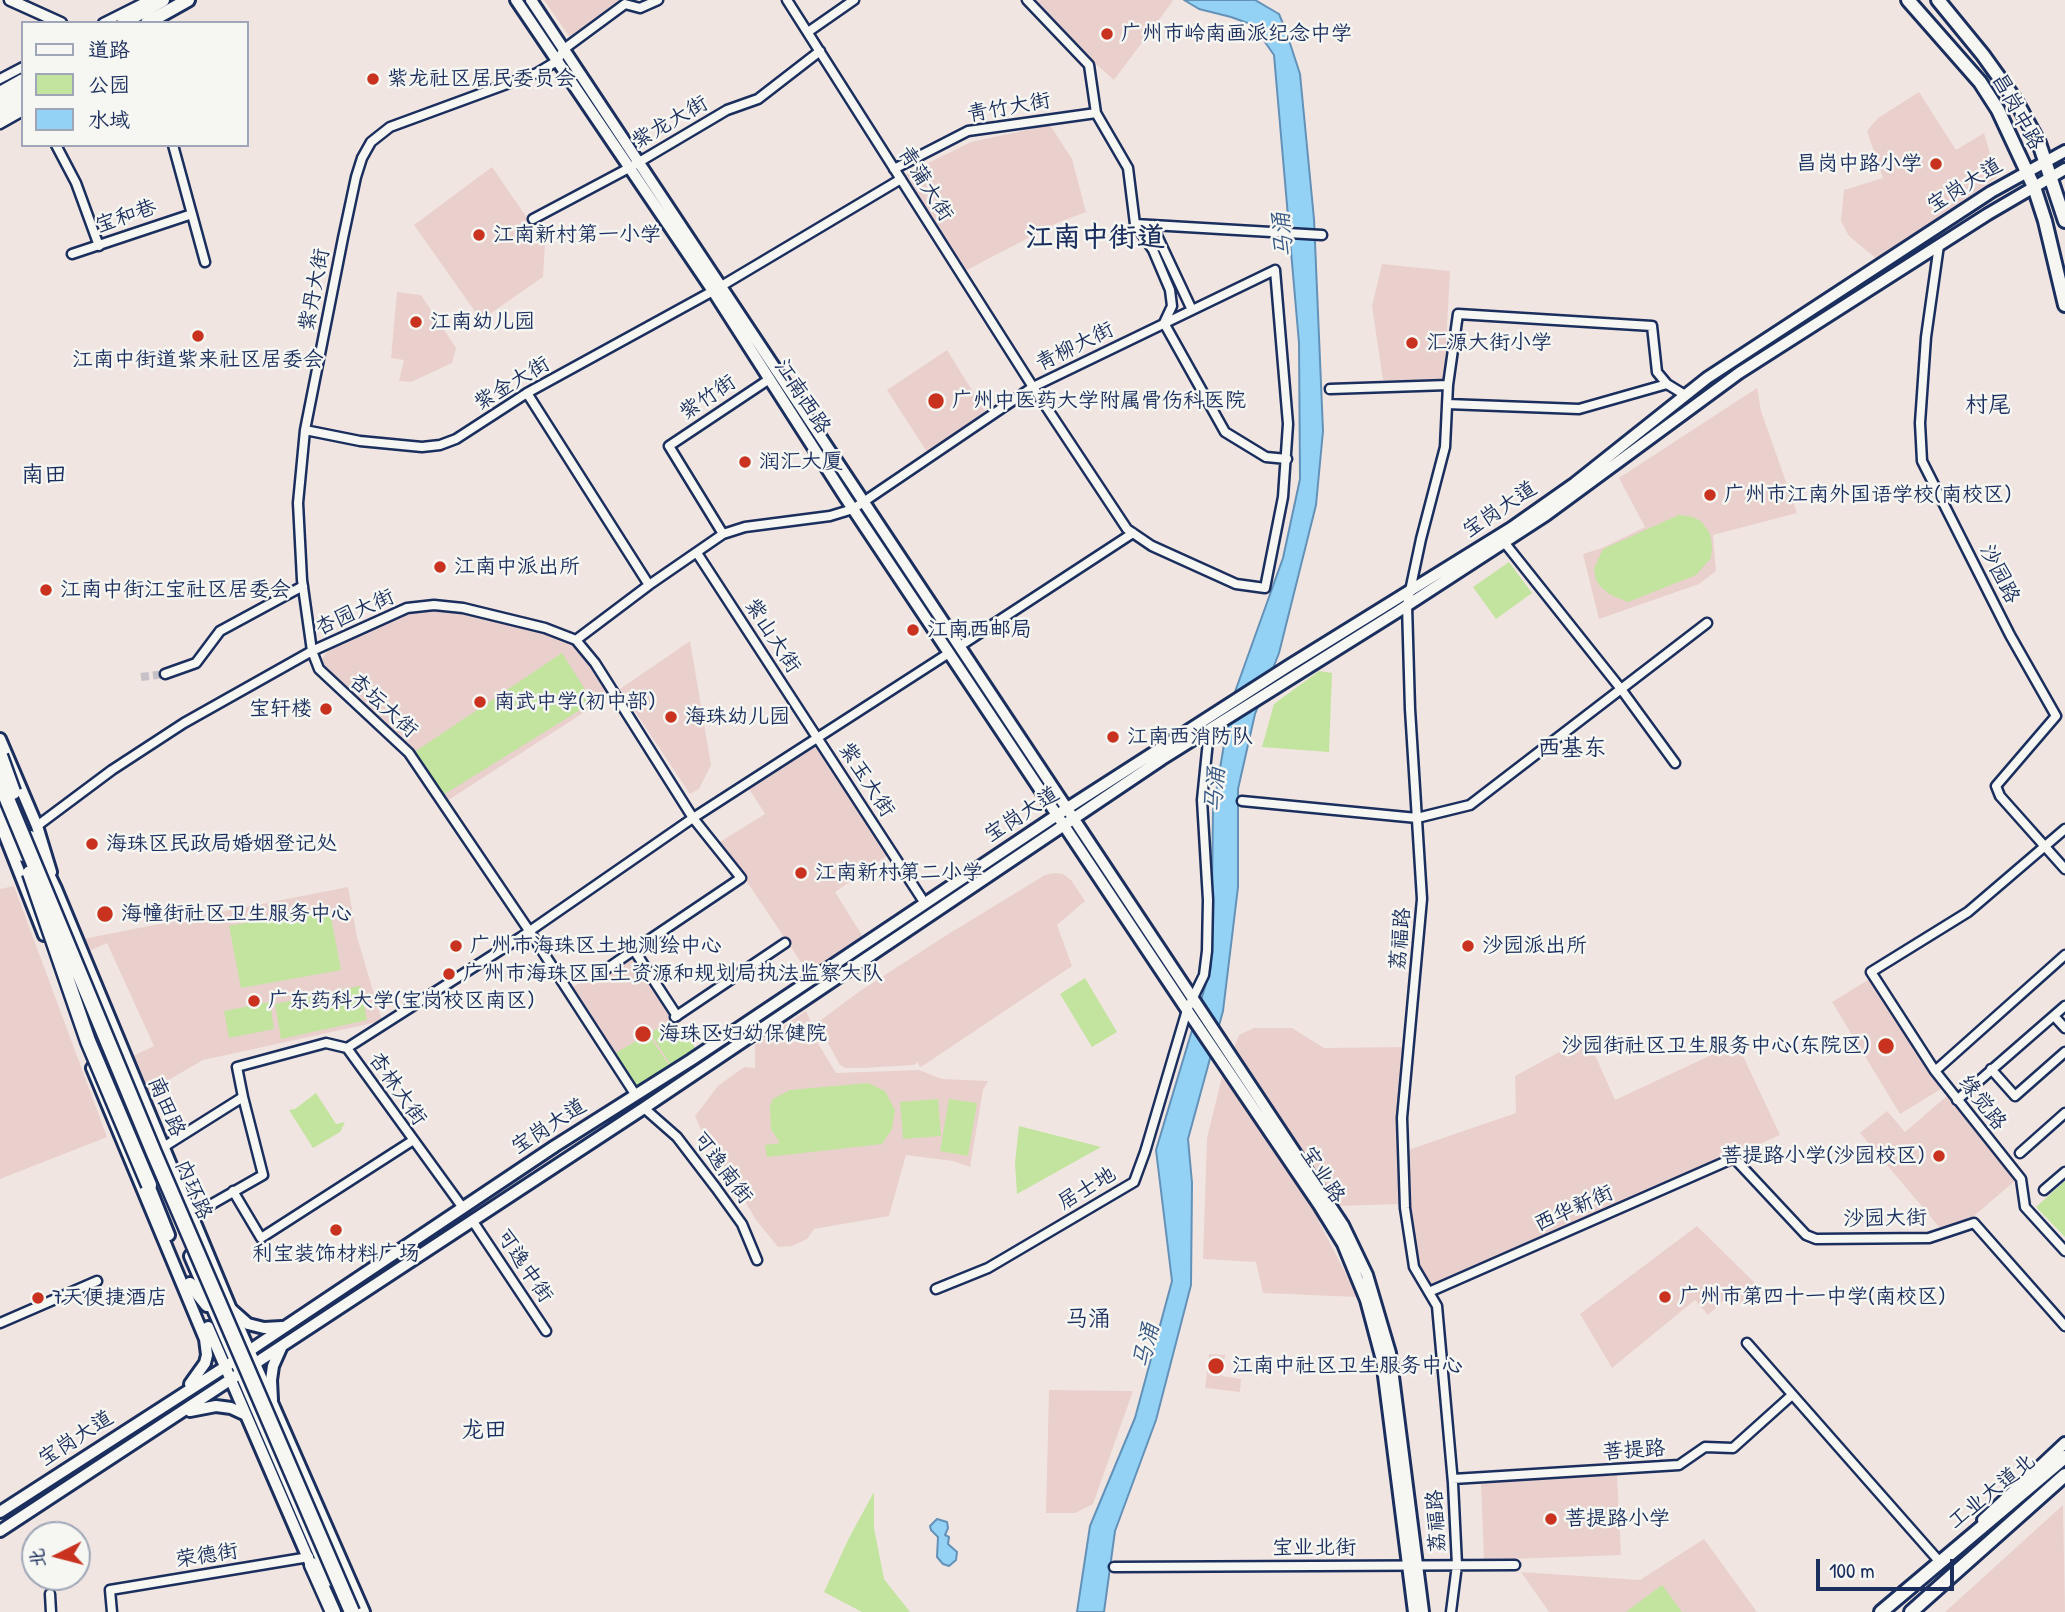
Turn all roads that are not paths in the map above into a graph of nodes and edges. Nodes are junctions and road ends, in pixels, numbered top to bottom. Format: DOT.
graph roads {
  1 [pos="10,0"];
  2 [pos="149,0"];
  3 [pos="188,0"];
  4 [pos="516,0"];
  5 [pos="531,0"];
  6 [pos="658,0"];
  7 [pos="787,0"];
  8 [pos="854,0"];
  9 [pos="1027,0"];
  10 [pos="1908,0"];
  11 [pos="1938,0"];
  12 [pos="167,5"];
  13 [pos="57,21"];
  14 [pos="107,21"];
  15 [pos="128,21"];
  16 [pos="149,21"];
  17 [pos="159,21"];
  18 [pos="808,32"];
  19 [pos="564,49"];
  20 [pos="820,51"];
  21 [pos="557,61"];
  22 [pos="21,67"];
  23 [pos="0,79"];
  24 [pos="21,81"];
  25 [pos="0,93"];
  26 [pos="21,93"];
  27 [pos="21,103"];
  28 [pos="0,105"];
  29 [pos="21,112"];
  30 [pos="1096,113"];
  31 [pos="0,115"];
  32 [pos="0,124"];
  33 [pos="57,147"];
  34 [pos="174,147"];
  35 [pos="2065,151"];
  36 [pos="2046,161"];
  37 [pos="633,166"];
  38 [pos="894,169"];
  39 [pos="2065,169"];
  40 [pos="2027,170"];
  41 [pos="2052,177"];
  42 [pos="901,179"];
  43 [pos="2034,187"];
  44 [pos="191,214"];
  45 [pos="533,219"];
  46 [pos="2065,221"];
  47 [pos="1135,224"];
  48 [pos="1152,225"];
  49 [pos="1322,235"];
  50 [pos="99,246"];
  51 [pos="1939,246"];
  52 [pos="72,254"];
  53 [pos="205,262"];
  54 [pos="717,289"];
  55 [pos="2065,305"];
  56 [pos="1192,310"];
  57 [pos="1164,323"];
  58 [pos="768,380"];
  59 [pos="1667,384"];
  60 [pos="1448,385"];
  61 [pos="1033,387"];
  62 [pos="1330,389"];
  63 [pos="527,393"];
  64 [pos="1685,395"];
  65 [pos="1447,404"];
  66 [pos="305,430"];
  67 [pos="1287,459"];
  68 [pos="864,502"];
  69 [pos="853,509"];
  70 [pos="1133,533"];
  71 [pos="723,534"];
  72 [pos="1504,542"];
  73 [pos="697,553"];
  74 [pos="649,585"];
  75 [pos="303,586"];
  76 [pos="1412,591"];
  77 [pos="1407,605"];
  78 [pos="1707,623"];
  79 [pos="576,640"];
  80 [pos="960,646"];
  81 [pos="312,651"];
  82 [pos="948,653"];
  83 [pos="164,674"];
  84 [pos="1621,690"];
  85 [pos="1209,731"];
  86 [pos="817,738"];
  87 [pos="0,739"];
  88 [pos="1159,756"];
  89 [pos="0,757"];
  90 [pos="1675,762"];
  91 [pos="1,779"];
  92 [pos="20,784"];
  93 [pos="1242,801"];
  94 [pos="0,804"];
  95 [pos="1061,812"];
  96 [pos="693,818"];
  97 [pos="1417,818"];
  98 [pos="0,822"];
  99 [pos="1068,822"];
  100 [pos="37,826"];
  101 [pos="2065,829"];
  102 [pos="2045,846"];
  103 [pos="26,862"];
  104 [pos="2065,869"];
  105 [pos="49,896"];
  106 [pos="925,902"];
  107 [pos="45,922"];
  108 [pos="530,931"];
  109 [pos="785,943"];
  110 [pos="54,945"];
  111 [pos="634,950"];
  112 [pos="2065,955"];
  113 [pos="605,970"];
  114 [pos="1191,1004"];
  115 [pos="2065,1006"];
  116 [pos="2054,1016"];
  117 [pos="2065,1028"];
  118 [pos="346,1048"];
  119 [pos="2065,1052"];
  120 [pos="1992,1069"];
  121 [pos="1935,1071"];
  122 [pos="114,1073"];
  123 [pos="97,1080"];
  124 [pos="635,1094"];
  125 [pos="243,1097"];
  126 [pos="1958,1100"];
  127 [pos="644,1108"];
  128 [pos="2065,1113"];
  129 [pos="412,1141"];
  130 [pos="163,1148"];
  131 [pos="2020,1153"];
  132 [pos="1734,1158"];
  133 [pos="2065,1172"];
  134 [pos="149,1185"];
  135 [pos="2044,1190"];
  136 [pos="233,1191"];
  137 [pos="463,1208"];
  138 [pos="191,1216"];
  139 [pos="472,1220"];
  140 [pos="2065,1251"];
  141 [pos="757,1260"];
  142 [pos="97,1281"];
  143 [pos="190,1284"];
  144 [pos="936,1289"];
  145 [pos="1429,1292"];
  146 [pos="229,1307"];
  147 [pos="217,1317"];
  148 [pos="0,1323"];
  149 [pos="199,1325"];
  150 [pos="2065,1326"];
  151 [pos="285,1327"];
  152 [pos="546,1331"];
  153 [pos="1747,1343"];
  154 [pos="283,1345"];
  155 [pos="248,1352"];
  156 [pos="230,1364"];
  157 [pos="254,1365"];
  158 [pos="236,1377"];
  159 [pos="1792,1395"];
  160 [pos="176,1398"];
  161 [pos="275,1413"];
  162 [pos="246,1415"];
  163 [pos="175,1417"];
  164 [pos="2065,1443"];
  165 [pos="270,1456"];
  166 [pos="2065,1457"];
  167 [pos="2065,1475"];
  168 [pos="1452,1479"];
  169 [pos="0,1512"];
  170 [pos="303,1529"];
  171 [pos="0,1531"];
  172 [pos="1959,1545"];
  173 [pos="310,1561"];
  174 [pos="1939,1562"];
  175 [pos="1413,1565"];
  176 [pos="1457,1565"];
  177 [pos="1515,1565"];
  178 [pos="1114,1567"];
  179 [pos="50,1594"];
  180 [pos="51,1612"];
  181 [pos="112,1612"];
  182 [pos="326,1612"];
  183 [pos="333,1612"];
  184 [pos="344,1612"];
  185 [pos="352,1612"];
  186 [pos="363,1612"];
  187 [pos="1415,1612"];
  188 [pos="1423,1612"];
  189 [pos="1451,1612"];
  190 [pos="1881,1612"];
  191 [pos="1911,1612"];
  1 -- 13 [label="street"];
  2 -- 14 [label="street"];
  3 -- 12 [label="main road"];
  4 -- 21 [label="main road"];
  5 -- 19 [label="main road"];
  6 -- 19 [label="street"];
  7 -- 18 [label="street, 青蒲大街"];
  8 -- 18 [label="street"];
  9 -- 30 [label="street"];
  10 -- 40 [label="main road, 昌岗中路"];
  11 -- 36 [label="main road, 昌岗中路"];
  12 -- 15 [label="main road"];
  12 -- 16 [label="main road"];
  12 -- 17 [label="street"];
  18 -- 20 [label="street, 青蒲大街"];
  19 -- 21 [label="street"];
  19 -- 37 [label="main road"];
  20 -- 37 [label="street, 紫龙大街"];
  20 -- 38 [label="street, 青蒲大街"];
  21 -- 37 [label="main road"];
  21 -- 66 [label="street, 紫丹大街"];
  22 -- 23 [label="street"];
  24 -- 25 [label="main road"];
  26 -- 28 [label="main road"];
  27 -- 31 [label="highway"];
  29 -- 32 [label="street"];
  30 -- 38 [label="street, 青竹大街"];
  30 -- 47 [label="street"];
  33 -- 50 [label="street"];
  34 -- 44 [label="street"];
  35 -- 36 [label="main road, 宝岗大道"];
  36 -- 40 [label="main road, 宝岗大道"];
  36 -- 41 [label="main road, 昌岗中路"];
  37 -- 45 [label="street, 紫龙大街"];
  37 -- 54 [label="main road"];
  38 -- 42 [label="street, 青蒲大街"];
  39 -- 41 [label="main road, 宝岗大道"];
  40 -- 43 [label="main road, 昌岗中路"];
  40 -- 64 [label="main road, 宝岗大道"];
  41 -- 43 [label="main road, 宝岗大道"];
  41 -- 46 [label="main road, 昌岗中路"];
  42 -- 54 [label="street"];
  42 -- 61 [label="street, 青蒲大街"];
  43 -- 51 [label="main road, 宝岗大道"];
  43 -- 55 [label="main road, 昌岗中路"];
  44 -- 50 [label="street, 宝和巷"];
  44 -- 53 [label="street"];
  47 -- 48 [label="street"];
  47 -- 57 [label="street"];
  48 -- 49 [label="street"];
  48 -- 56 [label="street"];
  50 -- 52 [label="street, 宝和巷"];
  51 -- 72 [label="main road, 宝岗大道"];
  51 -- 102 [label="street, 沙园路"];
  54 -- 58 [label="main road, 江南西路"];
  54 -- 63 [label="street, 紫金大街"];
  54 -- 68 [label="main road"];
  56 -- 57 [label="street, 青柳大街"];
  56 -- 67 [label="street, 青柳大街"];
  57 -- 61 [label="street, 青柳大街"];
  57 -- 67 [label="street"];
  58 -- 69 [label="main road, 江南西路"];
  58 -- 71 [label="street, 紫竹街"];
  59 -- 60 [label="street, 荔福路"];
  59 -- 64 [label="street"];
  59 -- 65 [label="street"];
  60 -- 62 [label="street"];
  60 -- 65 [label="street, 荔福路"];
  61 -- 68 [label="street, 青柳大街"];
  61 -- 70 [label="street, 青蒲大街"];
  63 -- 66 [label="street, 紫金大街"];
  63 -- 74 [label="street"];
  64 -- 76 [label="main road, 宝岗大道"];
  65 -- 76 [label="street, 荔福路"];
  66 -- 75 [label="street, 紫丹大街"];
  67 -- 70 [label="street, 青蒲大街"];
  68 -- 69 [label="street"];
  68 -- 80 [label="main road"];
  69 -- 71 [label="street"];
  69 -- 82 [label="main road, 江南西路"];
  70 -- 80 [label="street"];
  71 -- 73 [label="street"];
  72 -- 77 [label="main road, 宝岗大道"];
  72 -- 84 [label="street"];
  73 -- 74 [label="street"];
  73 -- 86 [label="street, 紫山大街"];
  74 -- 79 [label="street"];
  75 -- 81 [label="street, 紫丹大街"];
  75 -- 83 [label="street"];
  76 -- 77 [label="street, 荔福路"];
  76 -- 88 [label="main road, 宝岗大道"];
  77 -- 85 [label="main road, 宝岗大道"];
  77 -- 97 [label="street, 荔福路"];
  78 -- 84 [label="street"];
  79 -- 81 [label="street, 杏园大街"];
  79 -- 96 [label="street"];
  80 -- 95 [label="main road"];
  81 -- 100 [label="street"];
  81 -- 108 [label="street, 杏坛大街"];
  82 -- 86 [label="street, 紫玉大街"];
  82 -- 95 [label="main road, 江南西路"];
  84 -- 90 [label="street"];
  84 -- 97 [label="street"];
  85 -- 88 [label="main road, 宝岗大道"];
  85 -- 114 [label="street, 居士地"];
  86 -- 96 [label="street"];
  86 -- 106 [label="street, 紫玉大街"];
  87 -- 92 [label="main road"];
  88 -- 95 [label="main road, 宝岗大道"];
  88 -- 99 [label="main road, 宝岗大道"];
  89 -- 105 [label="highway, bridge"];
  91 -- 92 [label="main road"];
  91 -- 105 [label="highway, 内环路, bridge"];
  92 -- 100 [label="main road"];
  93 -- 97 [label="street"];
  94 -- 103 [label="highway, 内环路"];
  94 -- 105 [label="main road, 南田路"];
  95 -- 99 [label="main road, 宝业路"];
  95 -- 106 [label="main road, 宝岗大道"];
  96 -- 108 [label="street"];
  96 -- 111 [label="street"];
  97 -- 145 [label="street, 荔福路"];
  98 -- 107 [label="main road"];
  99 -- 114 [label="main road, 宝业路"];
  99 -- 127 [label="main road, 宝岗大道"];
  100 -- 105 [label="main road"];
  101 -- 102 [label="street"];
  102 -- 104 [label="street, 沙园路"];
  102 -- 121 [label="street, 缘觉路"];
  103 -- 134 [label="highway, bridge"];
  103 -- 184 [label="highway, 内环路, bridge"];
  105 -- 107 [label="main road, 南田路"];
  105 -- 130 [label="main road, 南田路"];
  105 -- 185 [label="highway, 内环路, bridge"];
  106 -- 124 [label="main road, 宝岗大道"];
  107 -- 110 [label="main road, 南田路"];
  108 -- 118 [label="street"];
  108 -- 124 [label="street, 杏坛大街"];
  109 -- 111 [label="street"];
  110 -- 122 [label="main road, 南田路"];
  110 -- 123 [label="main road"];
  111 -- 113 [label="street"];
  112 -- 121 [label="street"];
  114 -- 144 [label="street, 居士地"];
  114 -- 175 [label="main road, 宝业路"];
  115 -- 116 [label="street"];
  116 -- 117 [label="street"];
  116 -- 120 [label="street"];
  118 -- 125 [label="street, 杏林大街"];
  118 -- 129 [label="street, 杏林大街"];
  119 -- 120 [label="street"];
  120 -- 126 [label="street"];
  121 -- 126 [label="street, 缘觉路"];
  122 -- 123 [label="main road"];
  122 -- 147 [label="main road, 南田路"];
  123 -- 149 [label="main road"];
  124 -- 127 [label="main road"];
  124 -- 137 [label="main road, 宝岗大道"];
  125 -- 130 [label="street"];
  125 -- 136 [label="street"];
  126 -- 140 [label="street, 缘觉路"];
  127 -- 139 [label="main road, 宝岗大道"];
  127 -- 141 [label="street, 可逸南街"];
  128 -- 131 [label="street"];
  129 -- 136 [label="street"];
  129 -- 137 [label="street, 杏林大街"];
  130 -- 138 [label="main road, 南田路"];
  132 -- 145 [label="street, 西华新街"];
  132 -- 150 [label="street, 沙园大街"];
  133 -- 135 [label="street"];
  134 -- 143 [label="main road"];
  136 -- 138 [label="street"];
  137 -- 151 [label="main road, 宝岗大道"];
  138 -- 146 [label="main road, 南田路"];
  139 -- 152 [label="street, 可逸中街"];
  139 -- 154 [label="main road, 宝岗大道"];
  142 -- 148 [label="street"];
  143 -- 147 [label="main road"];
  143 -- 149 [label="main road"];
  143 -- 156 [label="main road"];
  145 -- 168 [label="street, 荔福路"];
  146 -- 151 [label="main road"];
  146 -- 155 [label="main road, 南田路"];
  147 -- 156 [label="main road, 南田路"];
  149 -- 160 [label="main road"];
  151 -- 155 [label="main road, 宝岗大道"];
  153 -- 159 [label="street"];
  154 -- 157 [label="main road, 宝岗大道"];
  154 -- 161 [label="main road"];
  155 -- 156 [label="main road, 宝岗大道"];
  155 -- 157 [label="main road, 南田路"];
  156 -- 158 [label="main road, 南田路"];
  156 -- 160 [label="main road, 宝岗大道"];
  157 -- 158 [label="main road, 宝岗大道"];
  157 -- 161 [label="main road, 南田路"];
  158 -- 162 [label="main road"];
  158 -- 163 [label="main road, 宝岗大道"];
  158 -- 165 [label="main road, 南田路"];
  159 -- 168 [label="street, 菩提路"];
  159 -- 174 [label="street"];
  160 -- 169 [label="main road, 宝岗大道"];
  161 -- 186 [label="main road, 南田路"];
  162 -- 163 [label="main road"];
  162 -- 165 [label="main road"];
  163 -- 171 [label="main road, 宝岗大道"];
  164 -- 172 [label="main road"];
  165 -- 170 [label="main road"];
  165 -- 170 [label="main road, 南田路"];
  166 -- 172 [label="main road, 工业大道北"];
  167 -- 191 [label="main road, 工业大道北"];
  168 -- 176 [label="street, 荔福路"];
  170 -- 173 [label="main road"];
  170 -- 184 [label="main road, 南田路"];
  172 -- 174 [label="main road, 工业大道北"];
  173 -- 181 [label="street, 荣德街"];
  173 -- 182 [label="main road"];
  173 -- 183 [label="highway"];
  174 -- 190 [label="main road, 工业大道北"];
  175 -- 176 [label="street, 宝业北街"];
  175 -- 178 [label="street, 宝业北街"];
  175 -- 187 [label="main road, 宝业路"];
  175 -- 188 [label="main road, 宝业路"];
  176 -- 177 [label="street, 宝业北街"];
  176 -- 189 [label="street, 荔福路"];
  179 -- 180 [label="street"];
}
